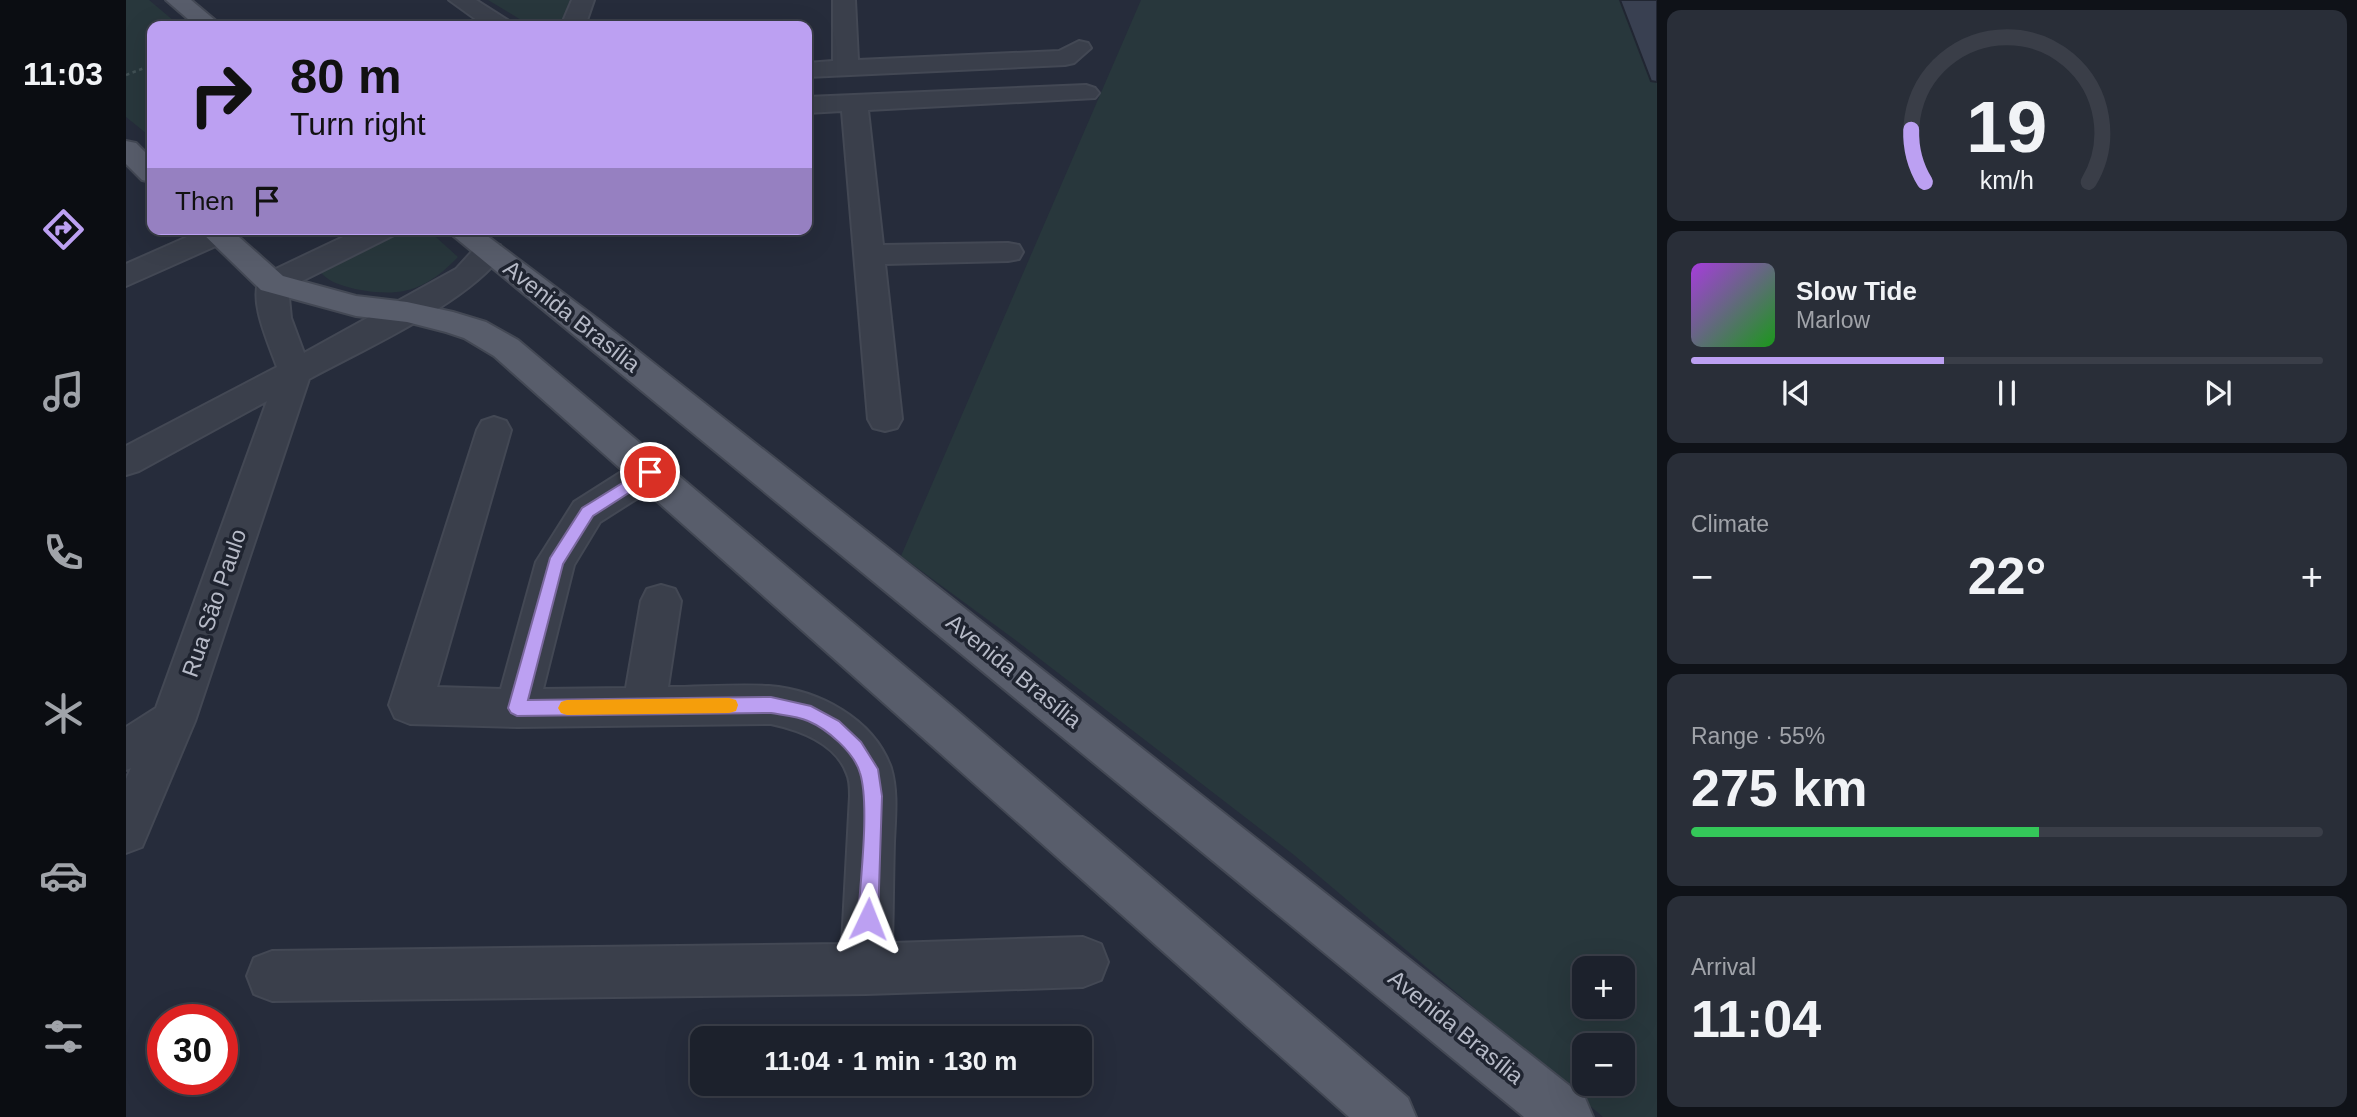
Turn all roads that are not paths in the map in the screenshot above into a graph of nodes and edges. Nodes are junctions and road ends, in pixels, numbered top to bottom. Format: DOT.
graph roads {
  1 [pos="177,0"];
  2 [pos="460,0"];
  3 [pos="583,0"];
  4 [pos="844,0"];
  5 [pos="204,21"];
  6 [pos="493,21"];
  7 [pos="575,21"];
  8 [pos="1079,48"];
  9 [pos="846,68"];
  10 [pos="812,70"];
  11 [pos="1086,93"];
  12 [pos="854,103"];
  13 [pos="812,105"];
  14 [pos="126,149"];
  15 [pos="147,169"];
  16 [pos="208,235"];
  17 [pos="217,235"];
  18 [pos="372,235"];
  19 [pos="474,240"];
  20 [pos="1008,252"];
  21 [pos="871,255"];
  22 [pos="126,276"];
  23 [pos="272,283"];
  24 [pos="407,312"];
  25 [pos="295,371"];
  26 [pos="885,419"];
  27 [pos="494,430"];
  28 [pos="126,462"];
  29 [pos="650,472"];
  30 [pos="661,601"];
  31 [pos="645,707"];
  32 [pos="517,708"];
  33 [pos="173,721"];
  34 [pos="126,750"];
  35 [pos="126,831"];
  36 [pos="1083,961"];
  37 [pos="866,969"];
  38 [pos="272,976"];
  39 [pos="1389,1117"];
  40 [pos="1566,1117"];
  1 -- 5 [label="main road"];
  2 -- 6 [label="street"];
  3 -- 7 [label="street"];
  4 -- 9 [label="street"];
  8 -- 9 [label="street"];
  9 -- 10 [label="street"];
  11 -- 12 [label="street"];
  12 -- 13 [label="street"];
  12 -- 21 [label="street"];
  14 -- 15 [label="main road"];
  16 -- 22 [label="street"];
  17 -- 23 [label="main road"];
  18 -- 23 [label="street"];
  19 -- 24 [label="street"];
  19 -- 40 [label="main road, Avenida Brasília"];
  20 -- 21 [label="street"];
  21 -- 26 [label="street"];
  23 -- 24 [label="main road"];
  23 -- 25 [label="street"];
  24 -- 25 [label="street"];
  24 -- 29 [label="main road"];
  25 -- 28 [label="street"];
  25 -- 33 [label="street, Rua São Paulo"];
  27 -- 32 [label="street"];
  29 -- 32 [label="street"];
  29 -- 39 [label="main road"];
  30 -- 31 [label="street"];
  31 -- 32 [label="street"];
  31 -- 37 [label="street"];
  33 -- 34 [label="street"];
  33 -- 35 [label="street, Rua São Paulo"];
  36 -- 37 [label="street"];
  37 -- 38 [label="street"];
}
